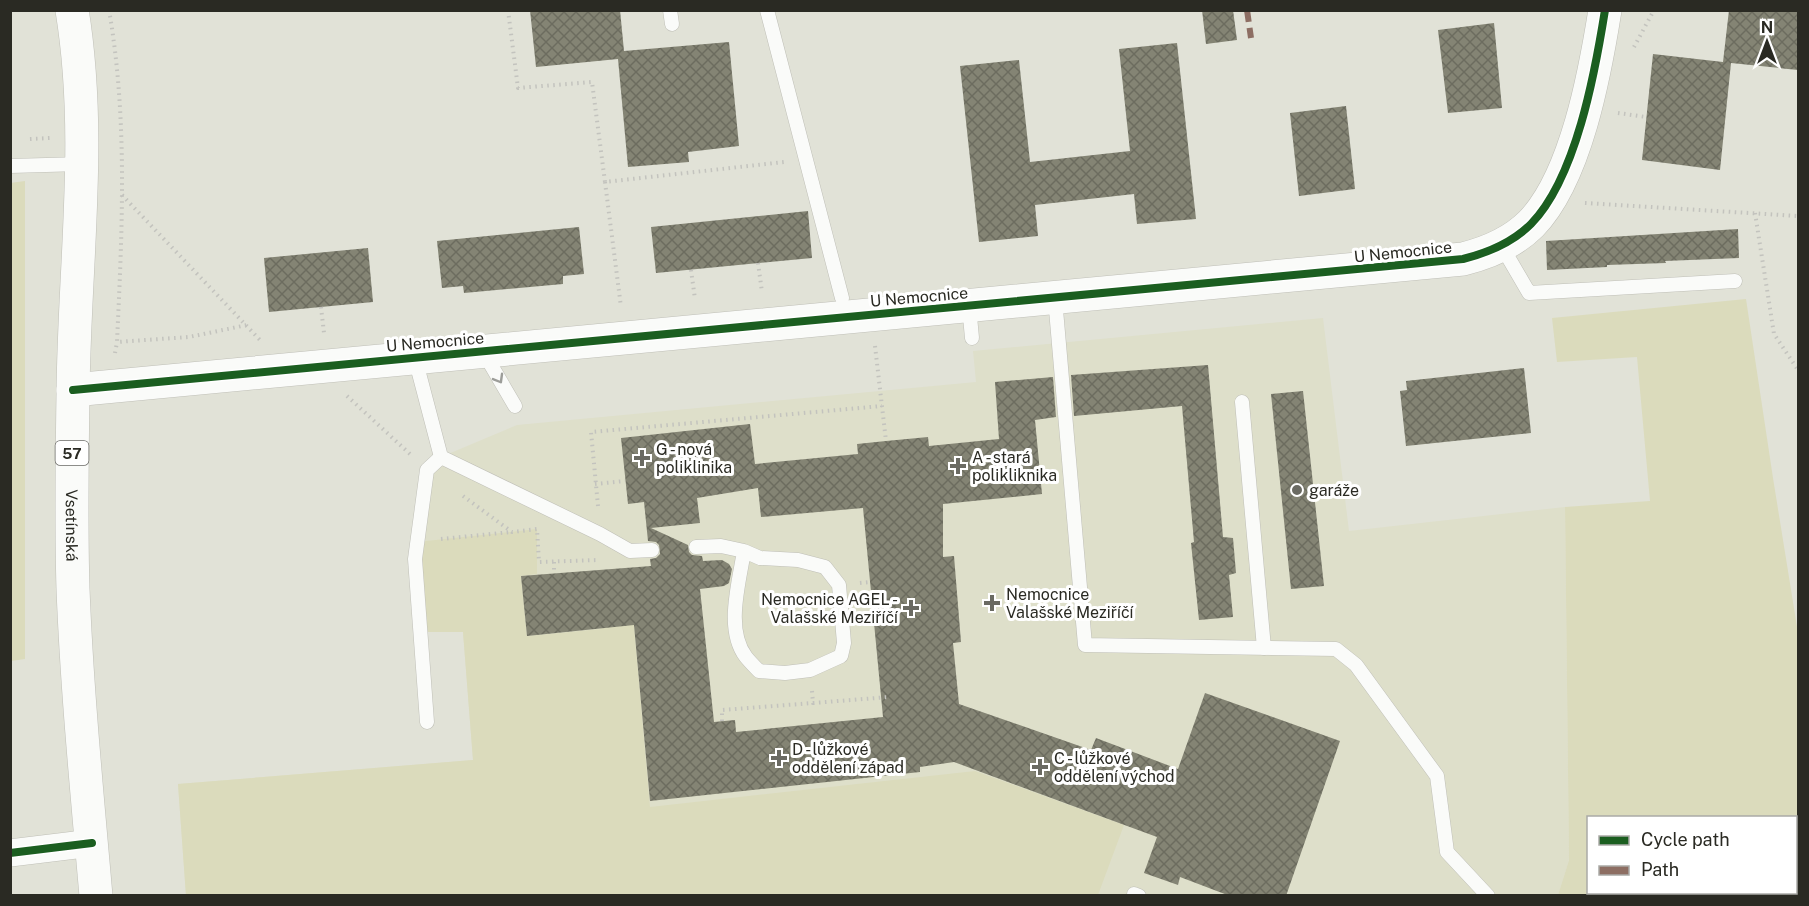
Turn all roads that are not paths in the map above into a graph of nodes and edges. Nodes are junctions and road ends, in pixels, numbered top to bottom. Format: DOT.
graph roads {
  1 [pos="72,10"];
  2 [pos="767,10"];
  3 [pos="1605,10"];
  4 [pos="82,164"];
  5 [pos="10,166"];
  6 [pos="1501,245"];
  7 [pos="1735,281"];
  8 [pos="842,298"];
  9 [pos="1054,298"];
  10 [pos="483,351"];
  11 [pos="415,358"];
  12 [pos="73,390"];
  13 [pos="1242,402"];
  14 [pos="515,406"];
  15 [pos="441,457"];
  16 [pos="696,547"];
  17 [pos="652,550"];
  18 [pos="744,551"];
  19 [pos="1264,648"];
  20 [pos="427,722"];
  21 [pos="92,843"];
  22 [pos="10,853"];
  23 [pos="96,896"];
  24 [pos="1488,896"];
  1 -- 4 [label="street, Vsetínská / 57"];
  2 -- 8 [label="lane"];
  3 -- 6 [label="street, U Nemocnice"];
  4 -- 5 [label="lane"];
  4 -- 12 [label="street, Vsetínská / 57"];
  6 -- 7 [label="lane"];
  6 -- 9 [label="street, U Nemocnice"];
  9 -- 10 [label="street, U Nemocnice"];
  9 -- 19 [label="lane"];
  10 -- 11 [label="street, U Nemocnice"];
  10 -- 14 [label="lane, one-way"];
  11 -- 12 [label="street, U Nemocnice"];
  11 -- 15 [label="lane"];
  12 -- 21 [label="street, Vsetínská / 57"];
  13 -- 19 [label="lane"];
  15 -- 17 [label="lane"];
  15 -- 20 [label="lane"];
  16 -- 18 [label="lane"];
  18 -- 18 [label="lane"];
  19 -- 24 [label="lane"];
  21 -- 22 [label="street"];
  21 -- 23 [label="street, Vsetínská / 57"];
}
